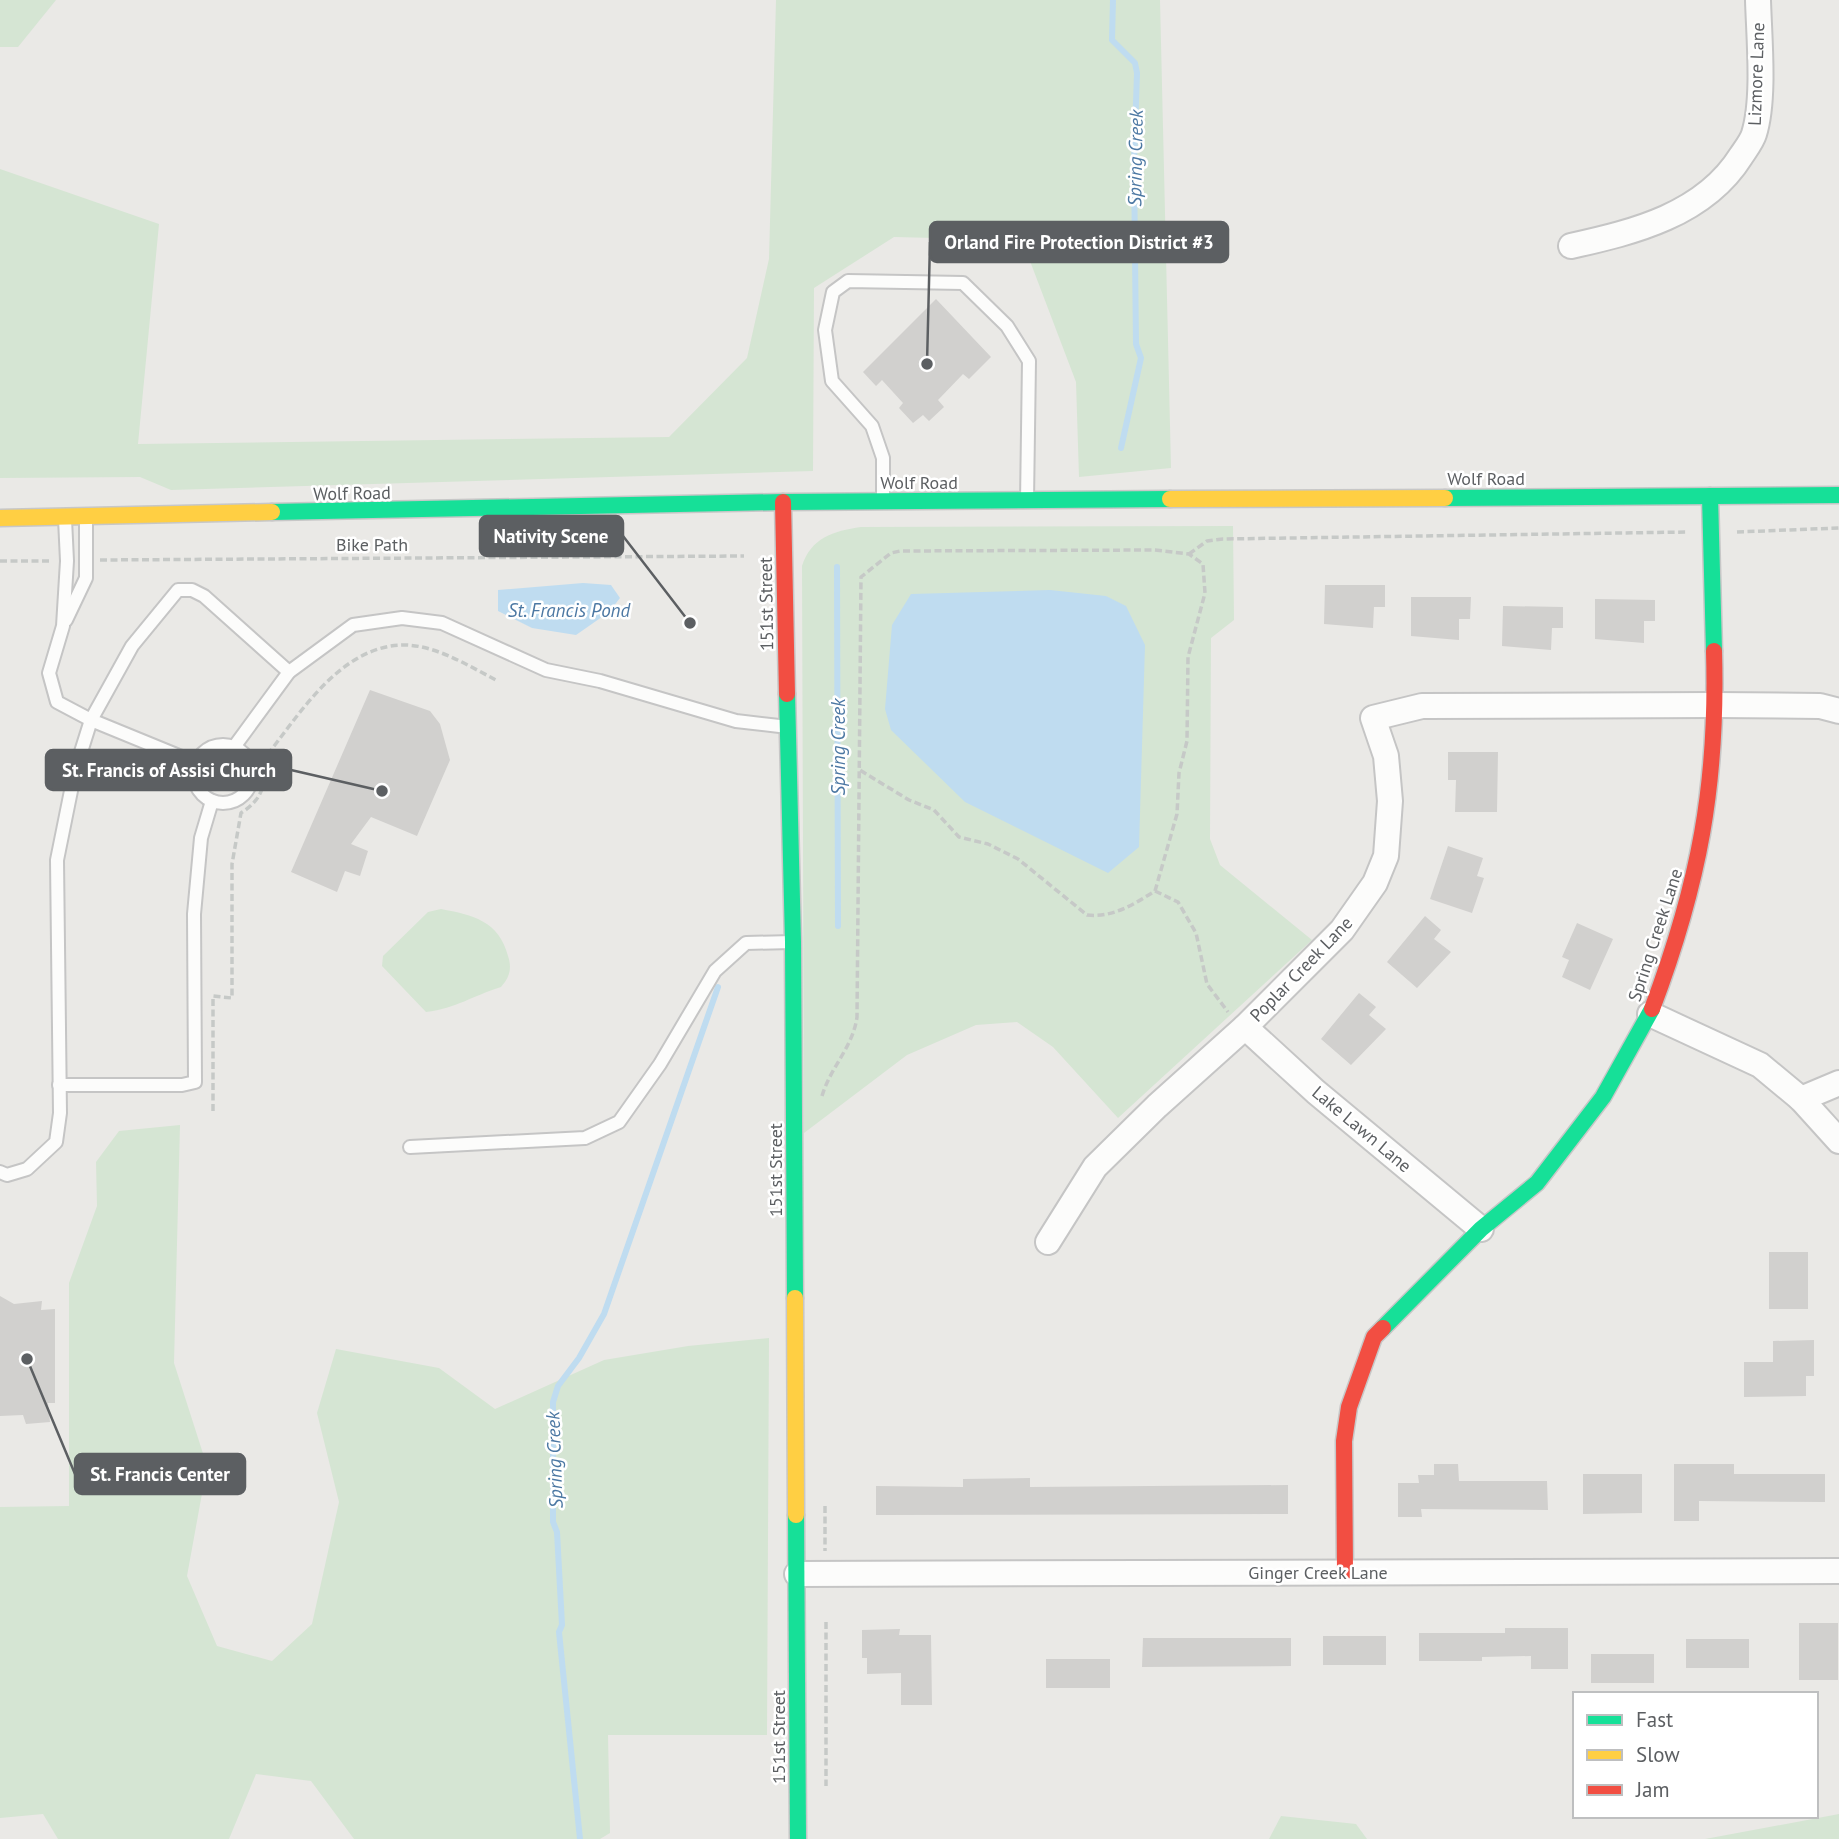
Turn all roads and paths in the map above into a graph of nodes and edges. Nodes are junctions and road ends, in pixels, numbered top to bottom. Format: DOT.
graph roads {
  1 [pos="1759,0"];
  2 [pos="1571,246"];
  3 [pos="1839,495"];
  4 [pos="1710,496"];
  5 [pos="1027,501"];
  6 [pos="783,502"];
  7 [pos="883,502"];
  8 [pos="0,518"];
  9 [pos="65,519"];
  10 [pos="86,519"];
  11 [pos="1839,528"];
  12 [pos="1711,532"];
  13 [pos="1189,554"];
  14 [pos="744,556"];
  15 [pos="87,560"];
  16 [pos="0,561"];
  17 [pos="67,561"];
  18 [pos="63,626"];
  19 [pos="289,672"];
  20 [pos="496,680"];
  21 [pos="1716,705"];
  22 [pos="1839,710"];
  23 [pos="91,720"];
  24 [pos="788,727"];
  25 [pos="234,747"];
  26 [pos="196,763"];
  27 [pos="859,769"];
  28 [pos="212,801"];
  29 [pos="1155,891"];
  30 [pos="793,942"];
  31 [pos="1650,1014"];
  32 [pos="1244,1028"];
  33 [pos="1839,1083"];
  34 [pos="59,1085"];
  35 [pos="1801,1099"];
  36 [pos="822,1101"];
  37 [pos="214,1111"];
  38 [pos="1839,1141"];
  39 [pos="410,1147"];
  40 [pos="0,1172"];
  41 [pos="1481,1229"];
  42 [pos="1048,1242"];
  43 [pos="825,1504"];
  44 [pos="1839,1571"];
  45 [pos="1345,1572"];
  46 [pos="797,1574"];
  47 [pos="825,1574"];
  48 [pos="825,1619"];
  49 [pos="826,1797"];
  50 [pos="798,1839"];
  1 -- 2 [label="street, Lizmore Lane"];
  3 -- 4 [label="street, Wolf Road"];
  4 -- 5 [label="street, Wolf Road"];
  4 -- 12 [label="street, Spring Creek Lane"];
  5 -- 7 [label="street, Wolf Road"];
  5 -- 7 [label="lane"];
  6 -- 7 [label="street, Wolf Road"];
  6 -- 10 [label="street, Wolf Road"];
  6 -- 24 [label="street, 151st Street"];
  8 -- 9 [label="street, Wolf Road"];
  9 -- 10 [label="street, Wolf Road"];
  9 -- 17 [label="lane"];
  10 -- 15 [label="lane"];
  11 -- 12 [label="path"];
  12 -- 13 [label="path"];
  12 -- 21 [label="street, Spring Creek Lane"];
  13 -- 27 [label="path"];
  13 -- 29 [label="path"];
  14 -- 15 [label="path, Bike Path"];
  15 -- 18 [label="lane"];
  16 -- 17 [label="path"];
  17 -- 18 [label="lane"];
  18 -- 23 [label="lane"];
  19 -- 23 [label="lane"];
  19 -- 24 [label="lane"];
  19 -- 25 [label="lane"];
  20 -- 37 [label="path"];
  21 -- 22 [label="street"];
  21 -- 31 [label="street, Spring Creek Lane"];
  21 -- 32 [label="street, Poplar Creek Lane"];
  23 -- 26 [label="lane"];
  23 -- 34 [label="lane"];
  24 -- 30 [label="street, 151st Street"];
  25 -- 26 [label="lane"];
  25 -- 28 [label="lane"];
  26 -- 28 [label="lane"];
  27 -- 29 [label="path"];
  27 -- 36 [label="path"];
  28 -- 34 [label="lane"];
  29 -- 32 [label="path"];
  30 -- 39 [label="lane"];
  30 -- 46 [label="street, 151st Street"];
  31 -- 35 [label="street"];
  31 -- 41 [label="street, Spring Creek Lane"];
  32 -- 41 [label="street, Lake Lawn Lane"];
  32 -- 42 [label="street, Poplar Creek Lane"];
  33 -- 35 [label="street"];
  34 -- 40 [label="lane"];
  35 -- 38 [label="street"];
  41 -- 45 [label="street, Spring Creek Lane"];
  43 -- 47 [label="path"];
  44 -- 45 [label="street, Ginger Creek Lane"];
  45 -- 47 [label="street, Ginger Creek Lane"];
  46 -- 47 [label="street, Ginger Creek Lane"];
  46 -- 50 [label="street, 151st Street"];
  48 -- 49 [label="path"];
}
